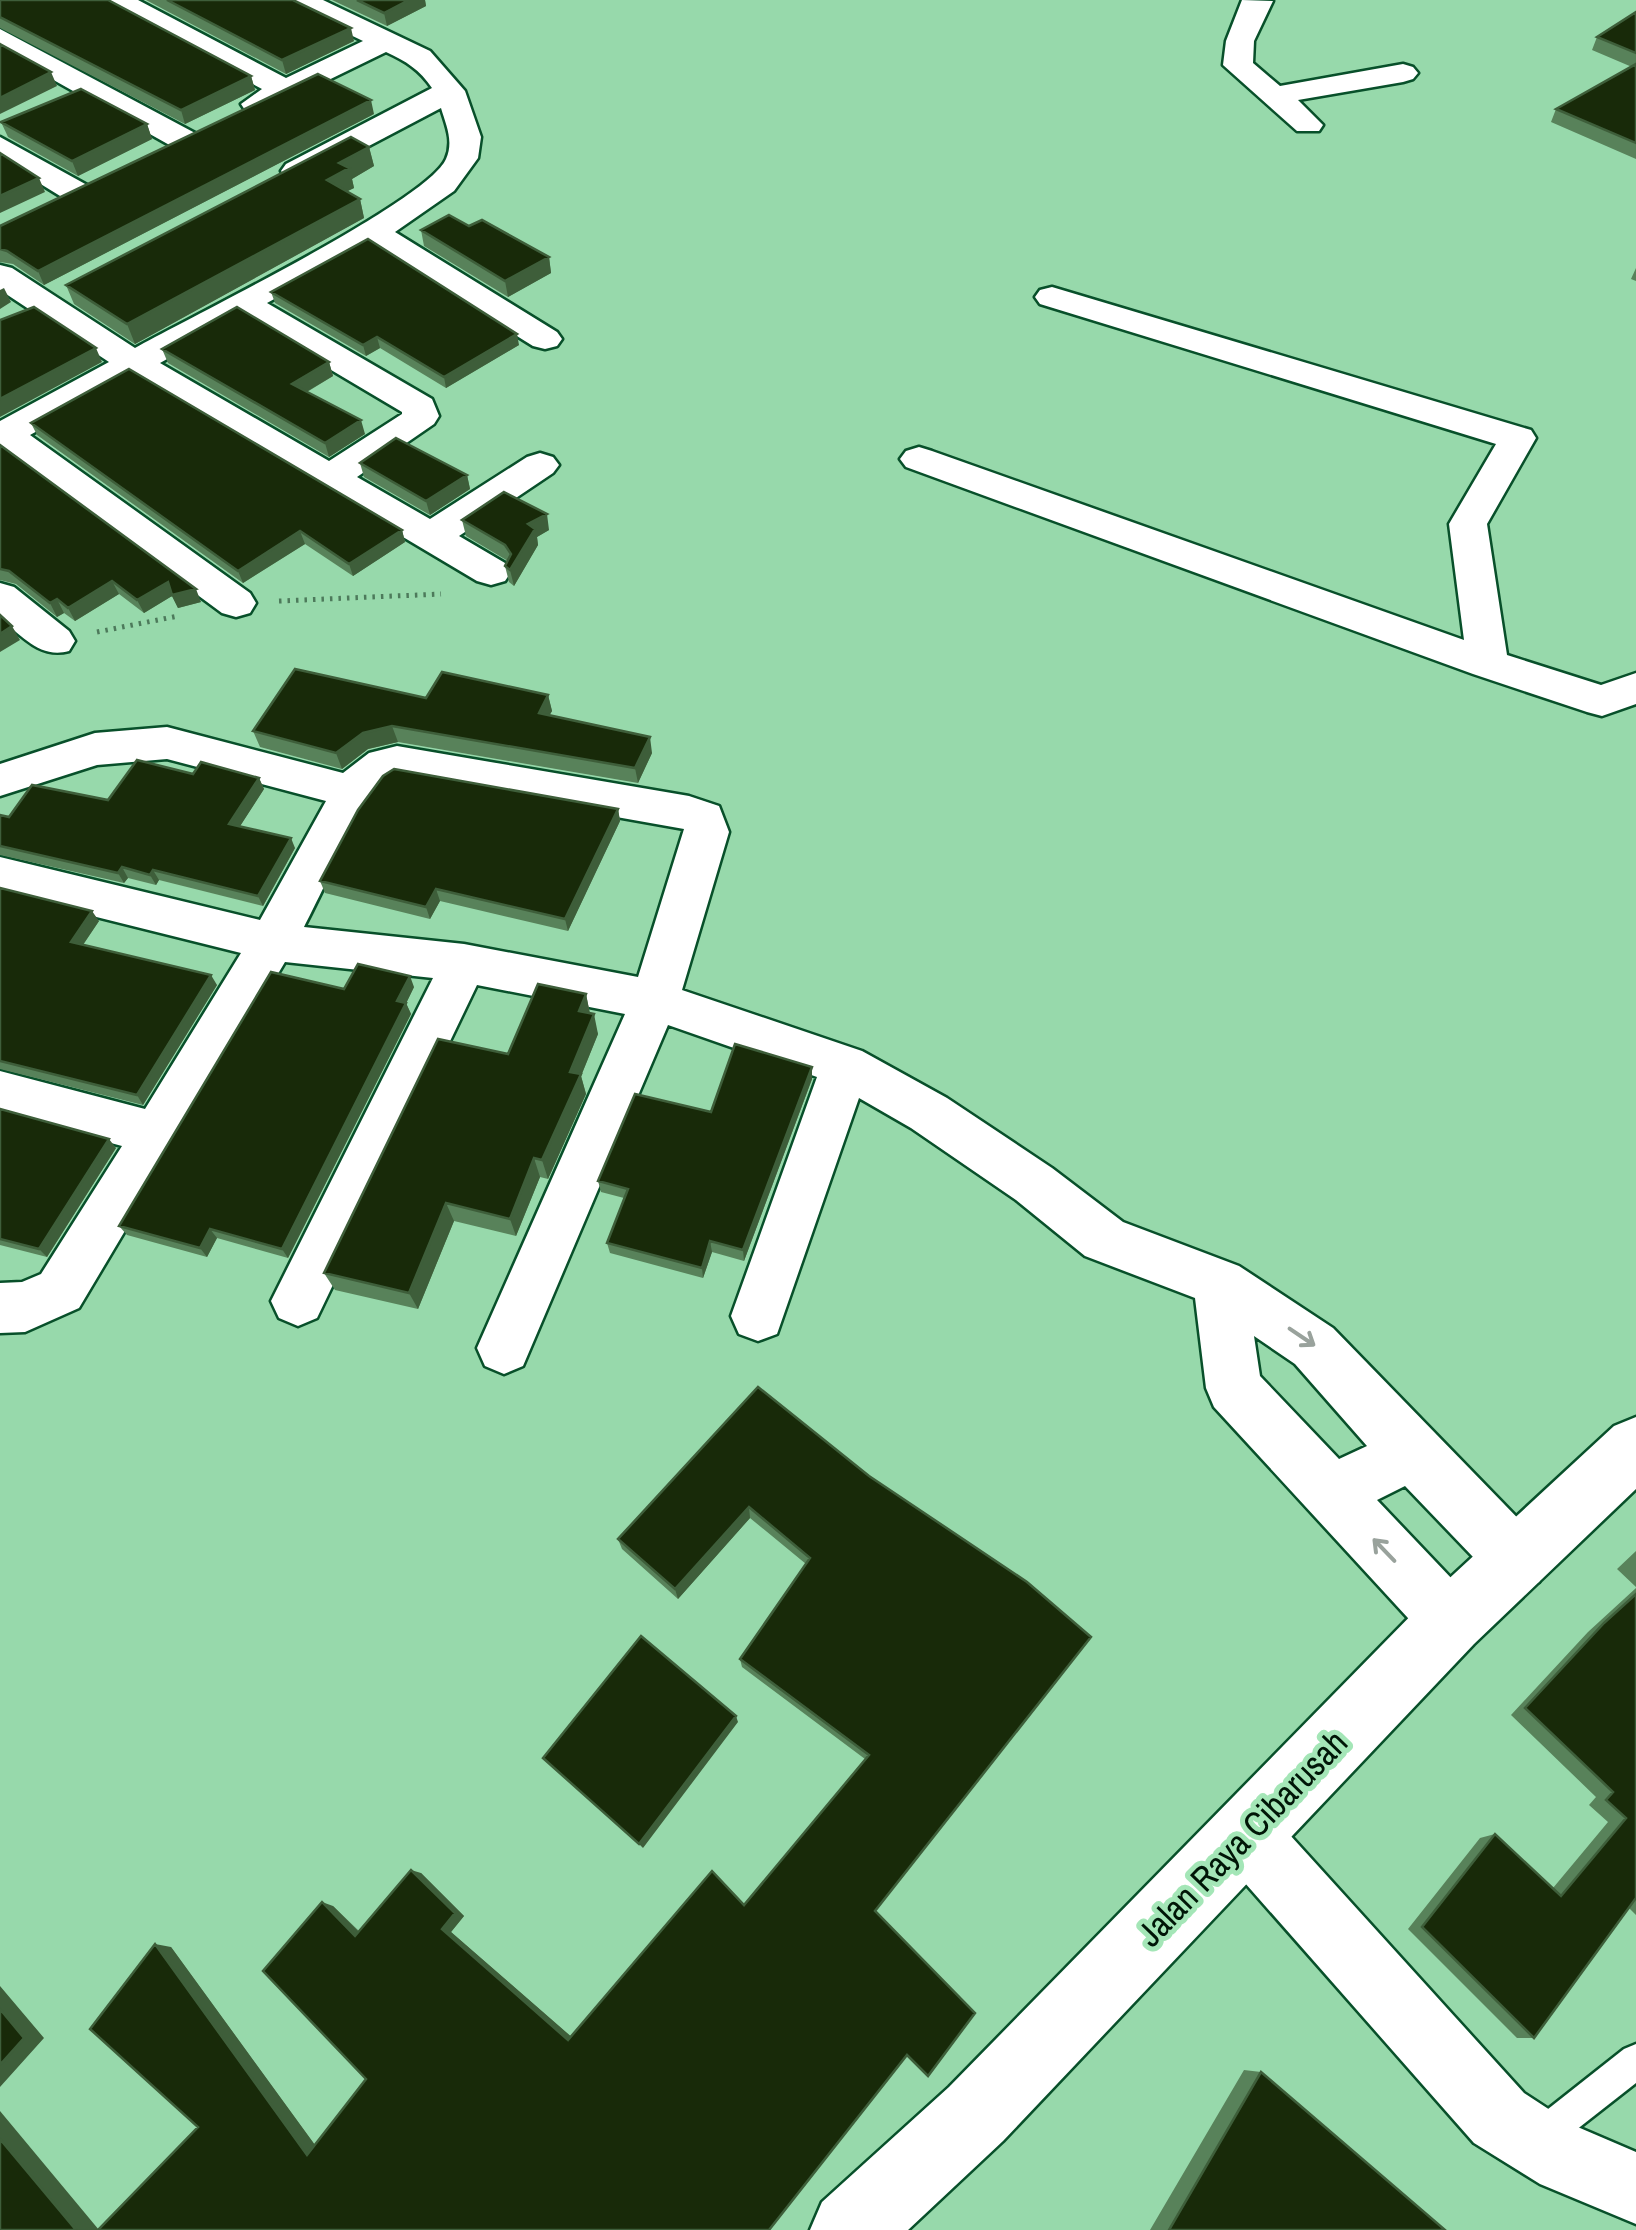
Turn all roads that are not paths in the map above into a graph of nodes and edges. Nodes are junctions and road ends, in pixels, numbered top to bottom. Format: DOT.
graph roads {
  1 [pos="117,0"];
  2 [pos="300,0"];
  3 [pos="1258,0"];
  4 [pos="0,38"];
  5 [pos="386,41"];
  6 [pos="1404,73"];
  7 [pos="88,87"];
  8 [pos="286,90"];
  9 [pos="450,92"];
  10 [pos="1272,96"];
  11 [pos="53,103"];
  12 [pos="1308,125"];
  13 [pos="184,140"];
  14 [pos="0,146"];
  15 [pos="148,157"];
  16 [pos="112,175"];
  17 [pos="273,183"];
  18 [pos="76,192"];
  19 [pos="46,207"];
  20 [pos="372,232"];
  21 [pos="0,275"];
  22 [pos="78,284"];
  23 [pos="1052,297"];
  24 [pos="241,302"];
  25 [pos="28,310"];
  26 [pos="545,339"];
  27 [pos="133,362"];
  28 [pos="2,435"];
  29 [pos="919,459"];
  30 [pos="540,465"];
  31 [pos="329,478"];
  32 [pos="430,537"];
  33 [pos="492,572"];
  34 [pos="0,596"];
  35 [pos="236,604"];
  36 [pos="55,641"];
  37 [pos="1488,664"];
  38 [pos="1636,688"];
  39 [pos="0,780"];
  40 [pos="354,792"];
  41 [pos="0,875"];
  42 [pos="274,942"];
  43 [pos="464,963"];
  44 [pos="655,1000"];
  45 [pos="844,1066"];
  46 [pos="0,1092"];
  47 [pos="157,1134"];
  48 [pos="1220,1283"];
  49 [pos="298,1301"];
  50 [pos="0,1308"];
  51 [pos="758,1316"];
  52 [pos="504,1348"];
  53 [pos="1636,1447"];
  54 [pos="1414,1451"];
  55 [pos="1330,1494"];
  56 [pos="1518,1561"];
  57 [pos="1451,1621"];
  58 [pos="1246,1836"];
  59 [pos="1636,2061"];
  60 [pos="1532,2143"];
  61 [pos="1636,2188"];
  62 [pos="878,2219"];
  1 -- 8 [label="street"];
  2 -- 5 [label="street"];
  3 -- 10 [label="street"];
  4 -- 7 [label="street"];
  5 -- 8 [label="street"];
  5 -- 9 [label="street"];
  6 -- 10 [label="street"];
  7 -- 11 [label="street"];
  7 -- 13 [label="street"];
  8 -- 13 [label="street"];
  9 -- 17 [label="street"];
  9 -- 20 [label="street"];
  10 -- 12 [label="street"];
  13 -- 15 [label="street"];
  14 -- 18 [label="street"];
  16 -- 18 [label="street"];
  18 -- 19 [label="street"];
  20 -- 24 [label="street"];
  20 -- 26 [label="street"];
  21 -- 25 [label="street"];
  22 -- 25 [label="street"];
  23 -- 37 [label="street"];
  24 -- 27 [label="street"];
  24 -- 31 [label="street"];
  25 -- 27 [label="street"];
  27 -- 28 [label="street"];
  27 -- 31 [label="street"];
  28 -- 35 [label="street"];
  29 -- 37 [label="street"];
  30 -- 32 [label="street"];
  31 -- 32 [label="street"];
  32 -- 33 [label="street"];
  34 -- 36 [label="street"];
  37 -- 38 [label="street"];
  39 -- 40 [label="street"];
  40 -- 42 [label="street"];
  40 -- 44 [label="street"];
  41 -- 42 [label="street"];
  42 -- 43 [label="street"];
  42 -- 47 [label="street"];
  43 -- 44 [label="street"];
  43 -- 49 [label="street"];
  44 -- 45 [label="street"];
  44 -- 52 [label="street"];
  45 -- 48 [label="street"];
  45 -- 51 [label="street"];
  46 -- 47 [label="street"];
  47 -- 50 [label="street"];
  48 -- 54 [label="street, one-way"];
  48 -- 55 [label="street"];
  53 -- 56 [label="main road, Jalan Raya Cibarusah"];
  54 -- 55 [label="street"];
  54 -- 56 [label="street"];
  57 -- 55 [label="street, one-way"];
  56 -- 57 [label="main road, Jalan Raya Cibarusah"];
  57 -- 58 [label="main road, Jalan Raya Cibarusah"];
  58 -- 60 [label="street"];
  58 -- 62 [label="main road, Jalan Raya Cibarusah"];
  59 -- 60 [label="lane"];
  60 -- 61 [label="street"];
}
